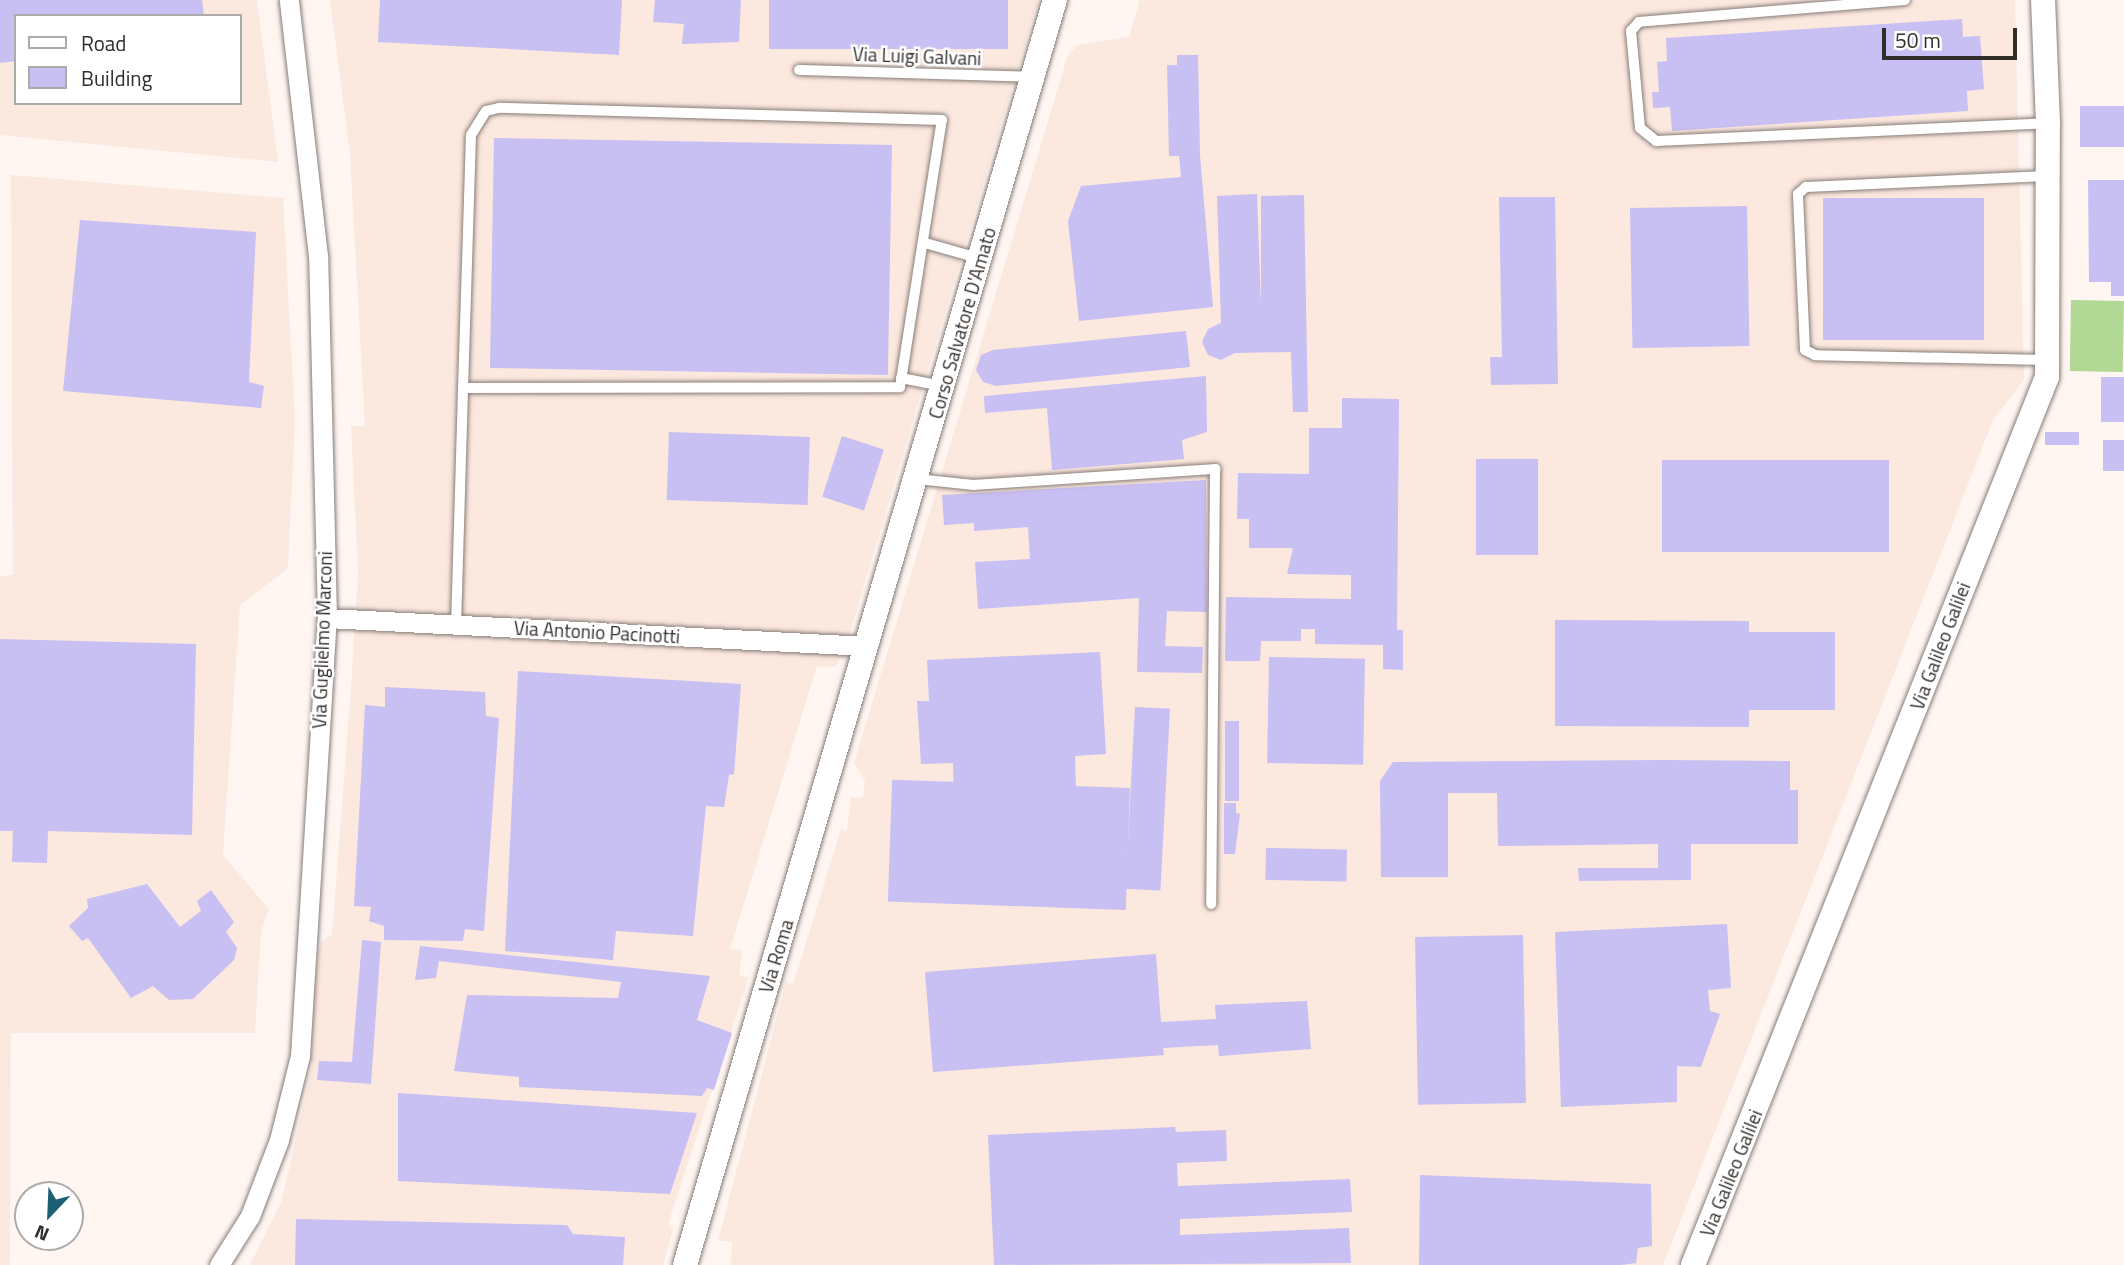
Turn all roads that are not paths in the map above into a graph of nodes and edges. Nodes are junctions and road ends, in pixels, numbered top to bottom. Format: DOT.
graph roads {
  1 [pos="289,0"];
  2 [pos="1055,0"];
  3 [pos="1905,0"];
  4 [pos="2043,0"];
  5 [pos="799,70"];
  6 [pos="1033,77"];
  7 [pos="2048,123"];
  8 [pos="2048,176"];
  9 [pos="925,243"];
  10 [pos="981,259"];
  11 [pos="2047,360"];
  12 [pos="901,378"];
  13 [pos="943,386"];
  14 [pos="463,388"];
  15 [pos="916,478"];
  16 [pos="327,618"];
  17 [pos="456,625"];
  18 [pos="867,646"];
  19 [pos="1211,904"];
  20 [pos="219,1265"];
  21 [pos="685,1265"];
  22 [pos="1693,1265"];
  1 -- 16 [label="street, Via Guglielmo Marconi"];
  2 -- 6 [label="street, Corso Salvatore D'Amato"];
  3 -- 7 [label="lane"];
  4 -- 7 [label="street, Via Galileo Galilei"];
  5 -- 6 [label="lane, Via Luigi Galvani"];
  6 -- 10 [label="street, Corso Salvatore D'Amato"];
  7 -- 8 [label="street, Via Galileo Galilei"];
  8 -- 11 [label="street, Via Galileo Galilei"];
  8 -- 11 [label="lane"];
  9 -- 10 [label="lane"];
  9 -- 12 [label="lane"];
  9 -- 14 [label="lane"];
  10 -- 13 [label="street, Corso Salvatore D'Amato"];
  11 -- 22 [label="street, Via Galileo Galilei"];
  12 -- 13 [label="lane"];
  12 -- 14 [label="lane"];
  13 -- 15 [label="street, Corso Salvatore D'Amato"];
  14 -- 17 [label="lane"];
  15 -- 18 [label="street, Corso Salvatore D'Amato"];
  15 -- 19 [label="lane"];
  16 -- 17 [label="street, Via Antonio Pacinotti"];
  16 -- 20 [label="street, Via Guglielmo Marconi"];
  17 -- 18 [label="street, Via Antonio Pacinotti"];
  18 -- 21 [label="street, Via Roma"];
}
